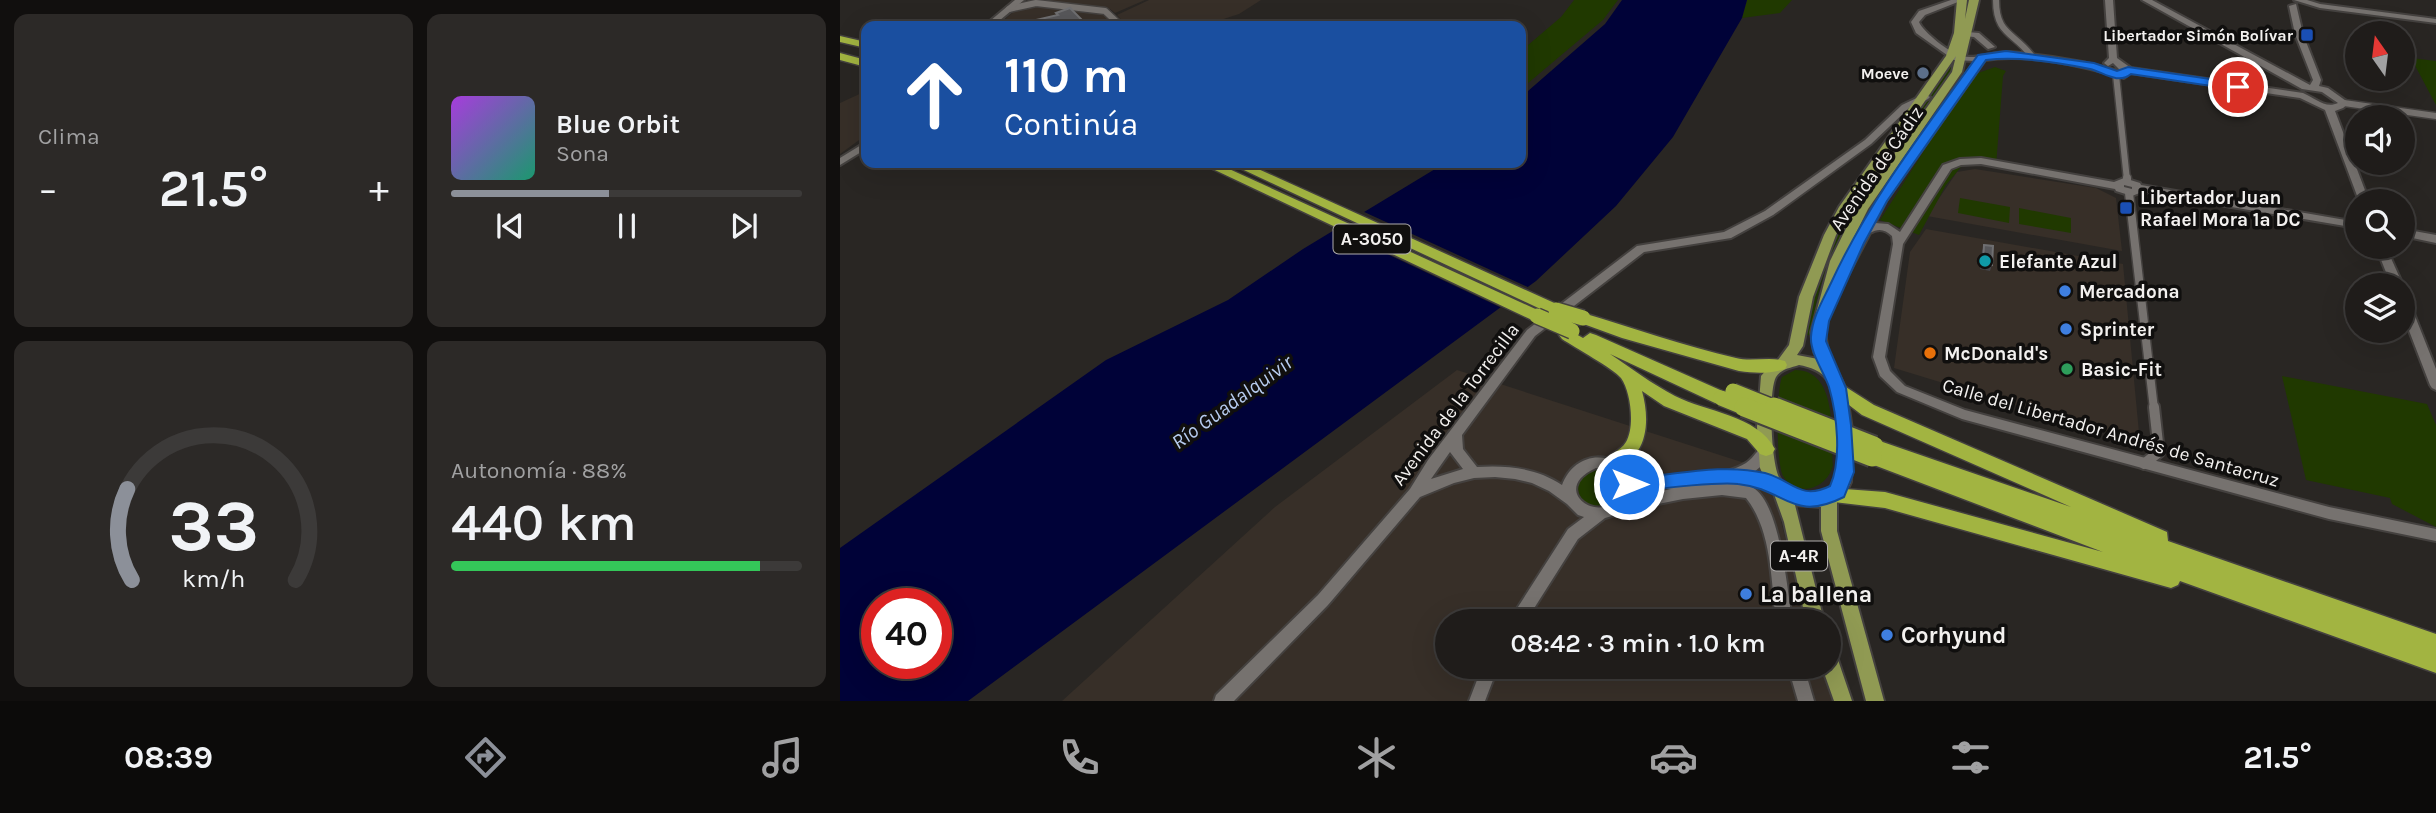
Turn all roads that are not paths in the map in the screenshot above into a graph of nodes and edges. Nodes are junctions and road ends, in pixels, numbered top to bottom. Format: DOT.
graph roads {
  1 [pos="1020,0"];
  2 [pos="1961,0"];
  3 [pos="1974,0"];
  4 [pos="1996,0"];
  5 [pos="2109,0"];
  6 [pos="2146,0"];
  7 [pos="2283,1"];
  8 [pos="1033,2"];
  9 [pos="2297,3"];
  10 [pos="1009,9"];
  11 [pos="994,21"];
  12 [pos="1116,21"];
  13 [pos="1970,21"];
  14 [pos="2436,21"];
  15 [pos="840,32"];
  16 [pos="1963,33"];
  17 [pos="861,34"];
  18 [pos="840,39"];
  19 [pos="1984,39"];
  20 [pos="861,44"];
  21 [pos="840,45"];
  22 [pos="1991,47"];
  23 [pos="861,50"];
  24 [pos="2031,55"];
  25 [pos="840,56"];
  26 [pos="1956,57"];
  27 [pos="1980,57"];
  28 [pos="861,62"];
  29 [pos="2111,66"];
  30 [pos="1957,72"];
  31 [pos="2307,90"];
  32 [pos="1925,97"];
  33 [pos="2344,103"];
  34 [pos="2329,108"];
  35 [pos="1927,116"];
  36 [pos="2436,117"];
  37 [pos="1923,140"];
  38 [pos="861,148"];
  39 [pos="840,162"];
  40 [pos="1217,168"];
  41 [pos="1246,168"];
  42 [pos="2122,183"];
  43 [pos="2359,189"];
  44 [pos="2134,191"];
  45 [pos="1875,210"];
  46 [pos="2345,225"];
  47 [pos="1899,233"];
  48 [pos="1861,235"];
  49 [pos="2415,236"];
  50 [pos="2436,239"];
  51 [pos="1575,327"];
  52 [pos="1818,332"];
  53 [pos="2415,332"];
  54 [pos="1781,364"];
  55 [pos="1629,378"];
  56 [pos="1836,384"];
  57 [pos="2436,385"];
  58 [pos="1456,435"];
  59 [pos="1766,450"];
  60 [pos="1873,452"];
  61 [pos="1611,464"];
  62 [pos="2144,464"];
  63 [pos="1474,472"];
  64 [pos="1574,473"];
  65 [pos="1724,476"];
  66 [pos="1544,480"];
  67 [pos="1628,487"];
  68 [pos="1779,489"];
  69 [pos="1415,493"];
  70 [pos="1830,497"];
  71 [pos="1573,502"];
  72 [pos="1608,511"];
  73 [pos="1573,534"];
  74 [pos="2436,535"];
  75 [pos="1780,584"];
  76 [pos="2298,595"];
  77 [pos="1525,609"];
  78 [pos="1783,609"];
  79 [pos="1790,609"];
  80 [pos="1812,609"];
  81 [pos="2296,615"];
  82 [pos="2436,644"];
  83 [pos="2436,663"];
  84 [pos="1485,679"];
  85 [pos="1800,679"];
  86 [pos="1830,679"];
  87 [pos="1836,679"];
  88 [pos="1843,700"];
  89 [pos="1222,701"];
  90 [pos="1477,701"];
  91 [pos="1806,701"];
  92 [pos="1875,701"];
  1 -- 10 [label="street"];
  2 -- 16 [label="main road, Avenida de Cádiz"];
  2 -- 26 [label="street, Avenida de Cádiz"];
  3 -- 13 [label="main road, Avenida de Cádiz"];
  4 -- 24 [label="street"];
  5 -- 29 [label="street"];
  6 -- 31 [label="street"];
  7 -- 9 [label="street"];
  8 -- 10 [label="street"];
  8 -- 12 [label="street"];
  9 -- 14 [label="street"];
  9 -- 31 [label="street"];
  10 -- 11 [label="street"];
  13 -- 16 [label="main road, Avenida de Cádiz"];
  13 -- 19 [label="street"];
  15 -- 17 [label="highway"];
  16 -- 19 [label="street"];
  16 -- 26 [label="main road, Avenida de Cádiz"];
  18 -- 20 [label="highway"];
  19 -- 22 [label="street"];
  21 -- 23 [label="highway"];
  22 -- 24 [label="street"];
  22 -- 27 [label="street"];
  24 -- 29 [label="street"];
  25 -- 28 [label="highway"];
  26 -- 27 [label="street"];
  26 -- 30 [label="main road, Avenida de Cádiz"];
  26 -- 32 [label="main road, Avenida de Cádiz"];
  27 -- 29 [label="street"];
  27 -- 30 [label="street, Avenida de Cádiz"];
  27 -- 37 [label="street, Avenida de Cádiz"];
  29 -- 31 [label="street"];
  29 -- 42 [label="street"];
  30 -- 35 [label="main road, Avenida de Cádiz"];
  31 -- 33 [label="street"];
  31 -- 34 [label="street"];
  32 -- 54 [label="main road, Avenida de Cádiz"];
  32 -- 58 [label="street, Avenida de la Torrecilla"];
  33 -- 34 [label="street"];
  33 -- 36 [label="street"];
  34 -- 43 [label="street"];
  35 -- 37 [label="street, Avenida de Cádiz"];
  35 -- 52 [label="main road, Avenida de Cádiz"];
  37 -- 45 [label="street, Avenida de Cádiz"];
  38 -- 39 [label="street"];
  40 -- 51 [label="highway, A-3050, bridge"];
  41 -- 51 [label="highway, A-3050, bridge"];
  42 -- 44 [label="street"];
  42 -- 47 [label="street"];
  44 -- 46 [label="street"];
  44 -- 62 [label="street"];
  45 -- 47 [label="street"];
  45 -- 48 [label="street, Avenida de Cádiz"];
  47 -- 48 [label="street"];
  47 -- 62 [label="street, Calle del Libertador Andrés de Santacruz"];
  48 -- 52 [label="street, Avenida de Cádiz"];
  49 -- 50 [label="street"];
  51 -- 54 [label="highway"];
  51 -- 55 [label="highway"];
  51 -- 60 [label="highway, bridge"];
  52 -- 56 [label="main road, Avenida de Cádiz"];
  53 -- 57 [label="street"];
  54 -- 56 [label="main road"];
  54 -- 59 [label="main road, Avenida de Cádiz"];
  55 -- 59 [label="highway"];
  55 -- 61 [label="highway"];
  56 -- 70 [label="main road, Avenida de Cádiz"];
  56 -- 76 [label="highway"];
  58 -- 63 [label="street"];
  58 -- 69 [label="street, Avenida de la Torrecilla"];
  59 -- 65 [label="street"];
  59 -- 68 [label="main road, Avenida de Cádiz"];
  60 -- 76 [label="highway"];
  60 -- 81 [label="highway"];
  61 -- 64 [label="street"];
  61 -- 67 [label="street"];
  62 -- 74 [label="street, Calle del Libertador Andrés de Santacruz"];
  63 -- 66 [label="street"];
  63 -- 69 [label="street"];
  64 -- 66 [label="street"];
  64 -- 71 [label="street"];
  65 -- 67 [label="street"];
  65 -- 68 [label="street"];
  66 -- 71 [label="street"];
  67 -- 72 [label="street"];
  68 -- 70 [label="main road"];
  68 -- 80 [label="main road, A-4R"];
  69 -- 89 [label="street, Avenida de la Torrecilla"];
  70 -- 81 [label="highway"];
  70 -- 92 [label="main road, A-4R"];
  71 -- 72 [label="street"];
  71 -- 73 [label="street"];
  72 -- 73 [label="street"];
  72 -- 75 [label="street"];
  73 -- 77 [label="street"];
  75 -- 78 [label="street"];
  75 -- 79 [label="street"];
  76 -- 82 [label="highway"];
  81 -- 83 [label="highway"];
  84 -- 90 [label="street"];
  85 -- 91 [label="street"];
  86 -- 88 [label="street"];
  87 -- 88 [label="main road"];
}
